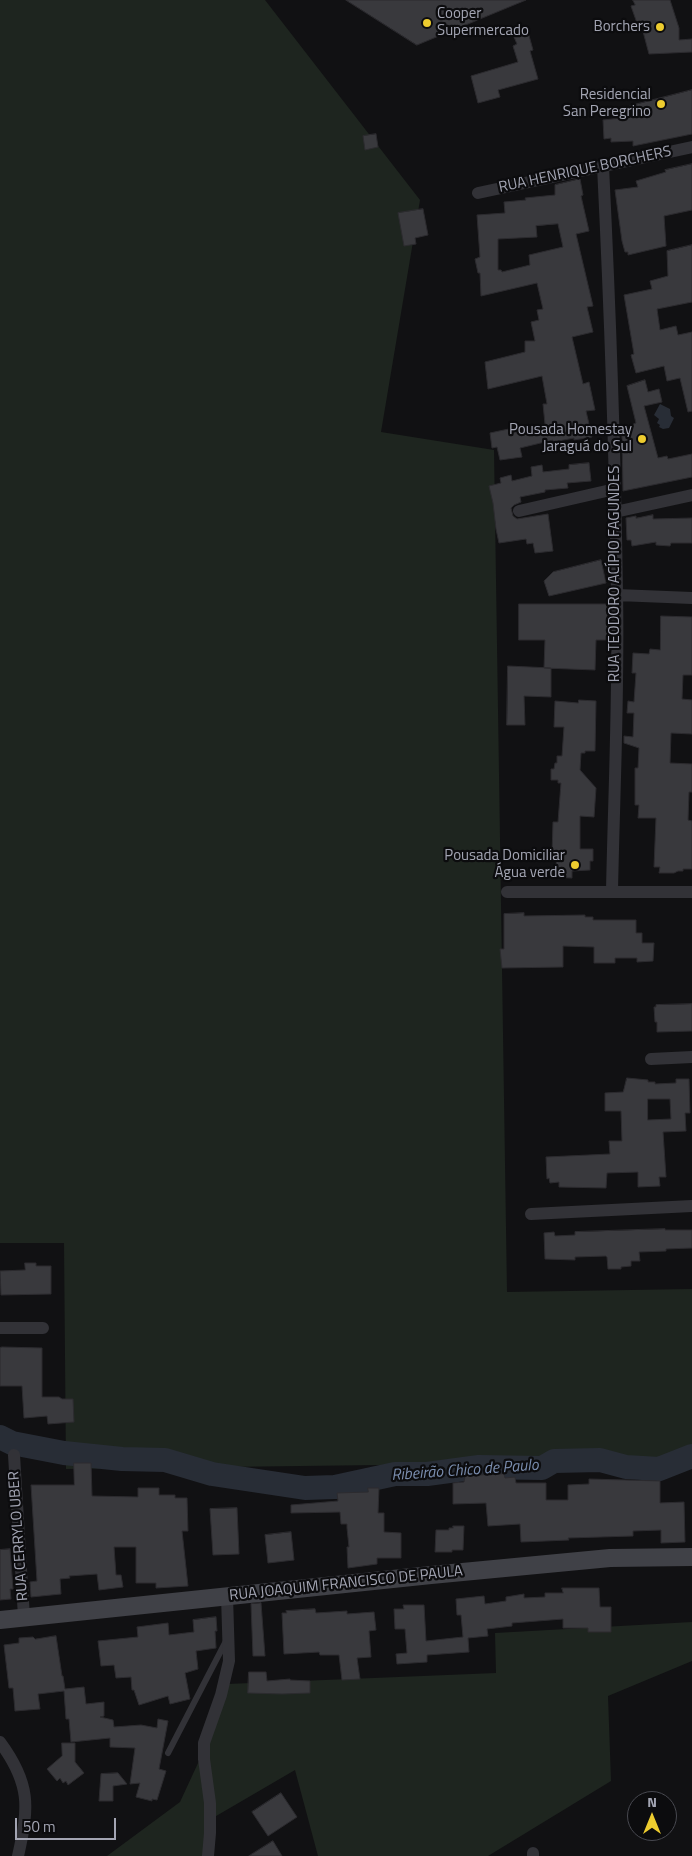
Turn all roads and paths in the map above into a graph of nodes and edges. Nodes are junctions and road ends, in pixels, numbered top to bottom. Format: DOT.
graph roads {
  1 [pos="692,147"];
  2 [pos="603,166"];
  3 [pos="478,193"];
  4 [pos="615,489"];
  5 [pos="692,495"];
  6 [pos="519,511"];
  7 [pos="616,512"];
  8 [pos="617,595"];
  9 [pos="692,598"];
  10 [pos="612,891"];
  11 [pos="507,892"];
  12 [pos="692,892"];
  13 [pos="692,1056"];
  14 [pos="651,1059"];
  15 [pos="692,1206"];
  16 [pos="531,1214"];
  17 [pos="0,1328"];
  18 [pos="43,1328"];
  19 [pos="14,1455"];
  20 [pos="692,1557"];
  21 [pos="227,1596"];
  22 [pos="24,1617"];
  23 [pos="0,1620"];
  24 [pos="228,1637"];
  25 [pos="0,1742"];
  26 [pos="168,1753"];
  27 [pos="18,1856"];
  28 [pos="208,1856"];
  1 -- 2 [label="street, RUA HENRIQUE BORCHERS"];
  2 -- 3 [label="street, RUA HENRIQUE BORCHERS"];
  2 -- 4 [label="street, RUA TEODORO ACÍPIO FAGUNDES"];
  4 -- 6 [label="street"];
  4 -- 7 [label="street, RUA TEODORO ACÍPIO FAGUNDES"];
  5 -- 7 [label="street"];
  7 -- 8 [label="street, RUA TEODORO ACÍPIO FAGUNDES"];
  8 -- 9 [label="street"];
  8 -- 10 [label="street, RUA TEODORO ACÍPIO FAGUNDES"];
  10 -- 11 [label="street"];
  10 -- 12 [label="street"];
  13 -- 14 [label="street"];
  15 -- 16 [label="street"];
  17 -- 18 [label="street"];
  19 -- 22 [label="street, RUA CERRYLO UBER"];
  20 -- 21 [label="main road, RUA JOAQUIM FRANCISCO DE PAULA"];
  21 -- 22 [label="main road, RUA JOAQUIM FRANCISCO DE PAULA"];
  21 -- 24 [label="street"];
  22 -- 23 [label="main road, RUA JOAQUIM FRANCISCO DE PAULA"];
  24 -- 26 [label="lane"];
  24 -- 28 [label="street"];
  25 -- 27 [label="street"];
}
